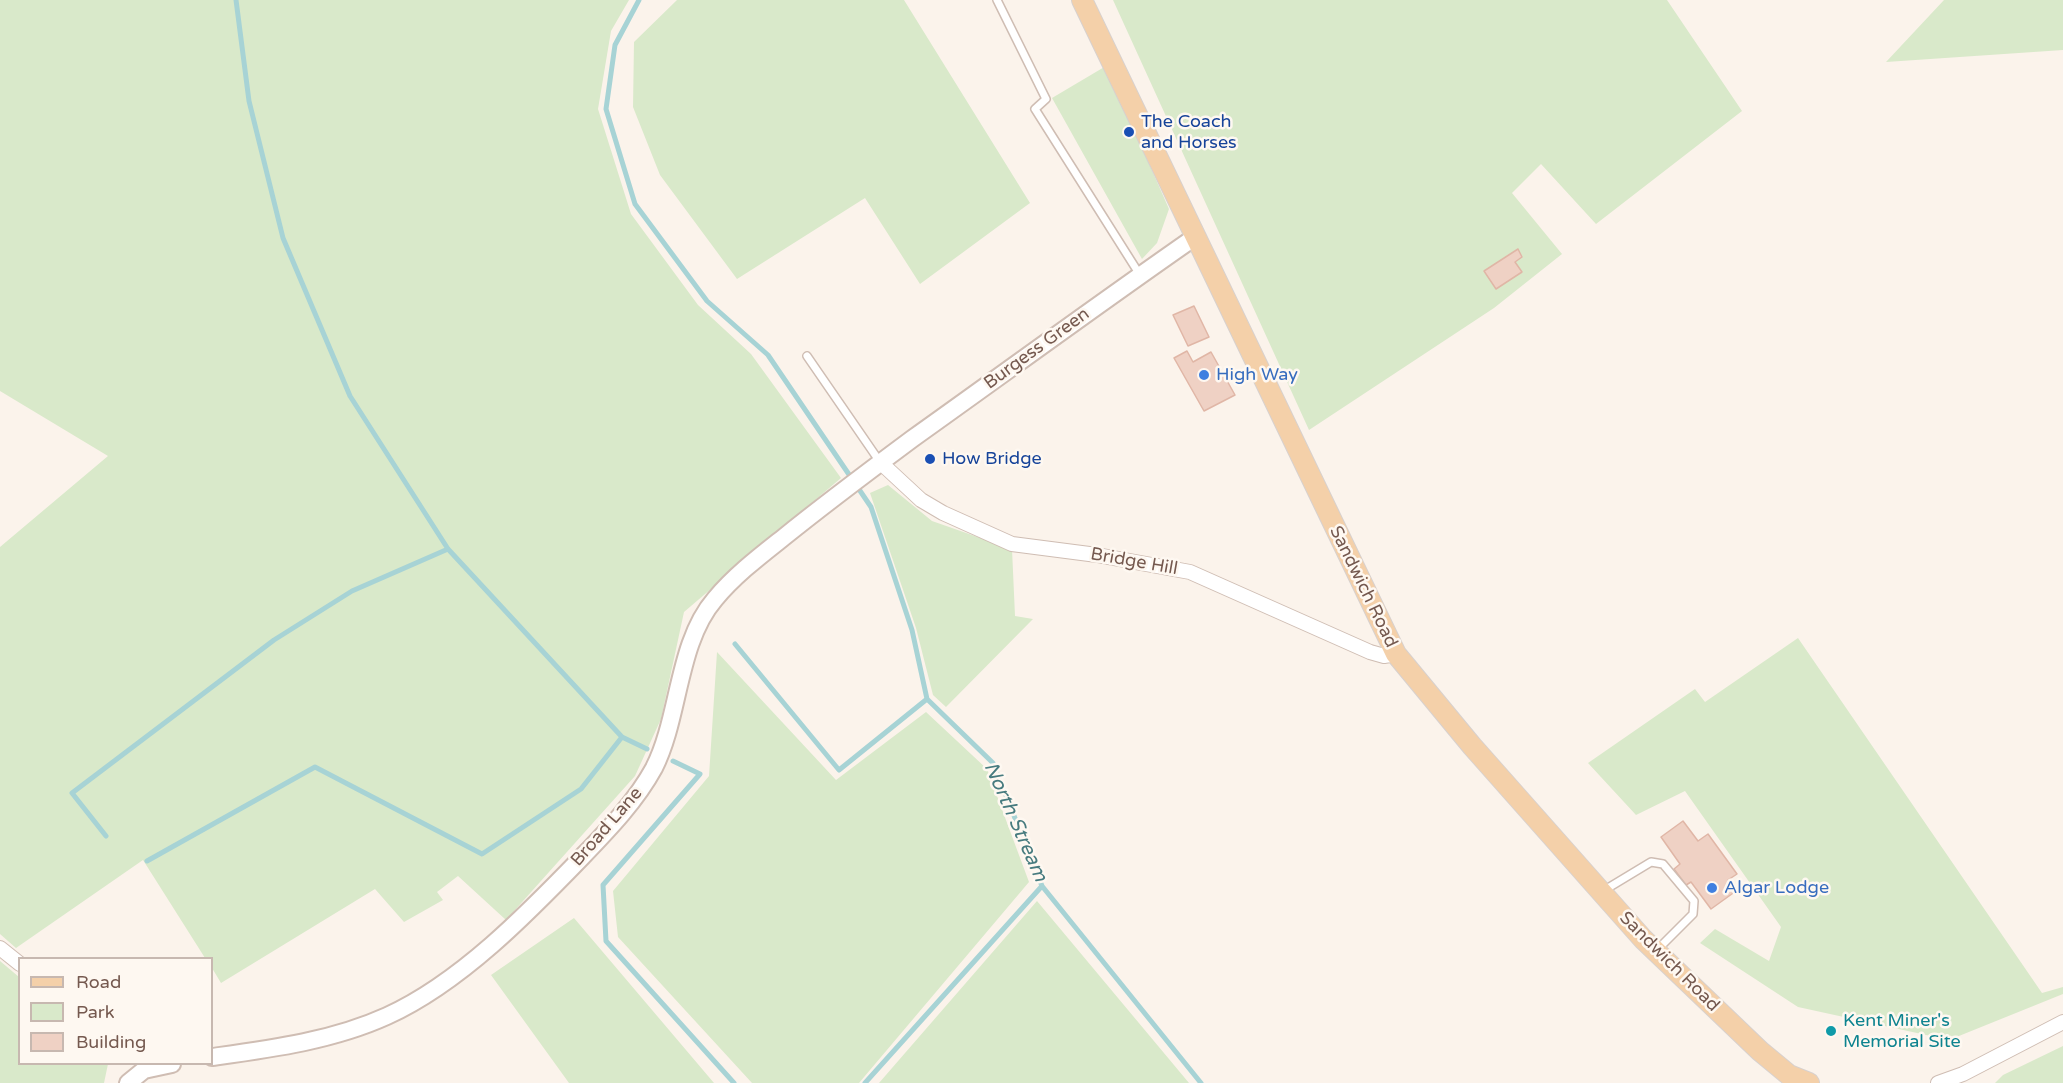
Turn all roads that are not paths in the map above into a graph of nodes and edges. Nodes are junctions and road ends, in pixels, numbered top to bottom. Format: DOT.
graph roads {
  1 [pos="997,0"];
  2 [pos="1082,0"];
  3 [pos="1195,237"];
  4 [pos="1140,275"];
  5 [pos="807,356"];
  6 [pos="880,462"];
  7 [pos="1396,654"];
  8 [pos="1601,892"];
  9 [pos="0,948"];
  10 [pos="1655,951"];
  11 [pos="18,962"];
  12 [pos="2063,1022"];
  13 [pos="213,1057"];
  14 [pos="161,1065"];
  15 [pos="140,1067"];
  16 [pos="1959,1078"];
  17 [pos="1791,1079"];
  18 [pos="128,1083"];
  19 [pos="1809,1083"];
  20 [pos="1938,1083"];
  1 -- 4 [label="lane"];
  2 -- 3 [label="main road, Sandwich Road"];
  3 -- 4 [label="street, Burgess Green"];
  3 -- 7 [label="main road, Sandwich Road"];
  4 -- 6 [label="street, Burgess Green"];
  5 -- 6 [label="lane"];
  6 -- 7 [label="street, Bridge Hill"];
  6 -- 13 [label="street, Broad Lane"];
  7 -- 8 [label="main road, Sandwich Road"];
  8 -- 10 [label="main road, Sandwich Road"];
  8 -- 10 [label="lane"];
  9 -- 11 [label="street"];
  10 -- 17 [label="main road, Sandwich Road"];
  12 -- 16 [label="street"];
  14 -- 15 [label="street"];
  15 -- 18 [label="street"];
  16 -- 20 [label="street"];
  17 -- 19 [label="main road, Sandwich Road"];
}
